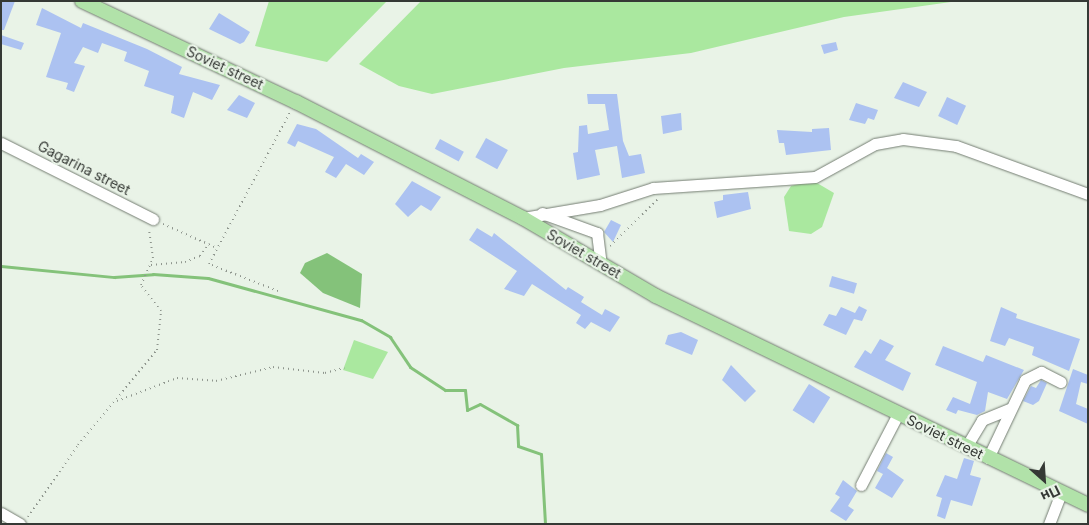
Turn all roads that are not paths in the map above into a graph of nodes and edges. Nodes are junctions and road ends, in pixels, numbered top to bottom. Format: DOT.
graph roads {
  1 [pos="82,1"];
  2 [pos="1,143"];
  3 [pos="1088,194"];
  4 [pos="592,206"];
  5 [pos="540,212"];
  6 [pos="523,218"];
  7 [pos="152,219"];
  8 [pos="587,228"];
  9 [pos="601,259"];
  10 [pos="1061,382"];
  11 [pos="1011,408"];
  12 [pos="898,414"];
  13 [pos="966,447"];
  14 [pos="988,458"];
  15 [pos="861,485"];
  16 [pos="1061,493"];
  17 [pos="1088,505"];
  18 [pos="1,513"];
  19 [pos="20,524"];
  20 [pos="1049,524"];
  1 -- 6 [label="main road, Soviet street"];
  2 -- 7 [label="street, Gagarina street"];
  3 -- 4 [label="street"];
  4 -- 5 [label="street"];
  4 -- 8 [label="street"];
  5 -- 6 [label="street"];
  5 -- 8 [label="street"];
  6 -- 9 [label="main road, Soviet street"];
  8 -- 9 [label="street"];
  9 -- 12 [label="main road, Soviet street"];
  10 -- 11 [label="street"];
  11 -- 13 [label="street"];
  11 -- 14 [label="street"];
  12 -- 13 [label="main road, Soviet street"];
  12 -- 15 [label="street"];
  13 -- 14 [label="main road, Soviet street"];
  14 -- 16 [label="main road, Soviet street"];
  16 -- 17 [label="main road, Soviet street"];
  16 -- 20 [label="street"];
  18 -- 19 [label="street"];
}
